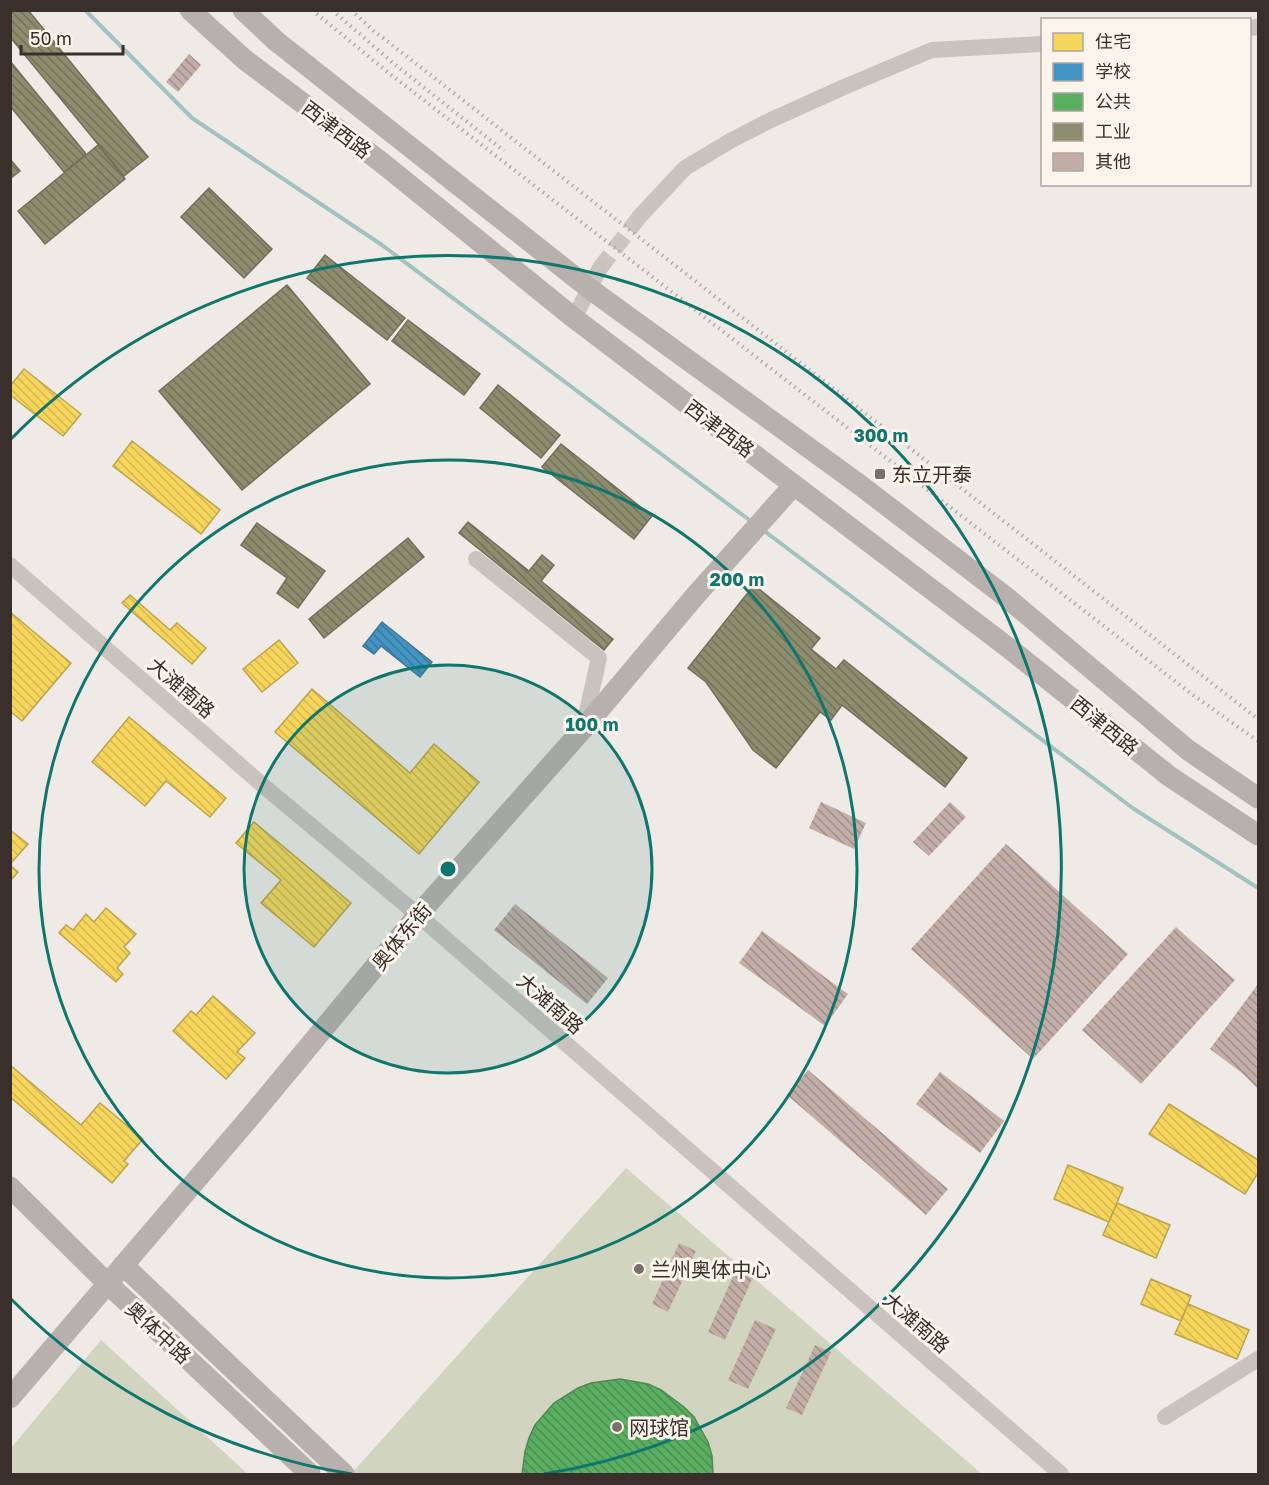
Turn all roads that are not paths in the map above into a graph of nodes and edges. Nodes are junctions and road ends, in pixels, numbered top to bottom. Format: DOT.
graph roads {
  1 [pos="190,10"];
  2 [pos="243,10"];
  3 [pos="1041,44"];
  4 [pos="640,216"];
  5 [pos="600,268"];
  6 [pos="590,289"];
  7 [pos="574,318"];
  8 [pos="794,485"];
  9 [pos="476,559"];
  10 [pos="10,565"];
  11 [pos="583,729"];
  12 [pos="1258,798"];
  13 [pos="1258,835"];
  14 [pos="418,915"];
  15 [pos="10,1188"];
  16 [pos="123,1265"];
  17 [pos="107,1283"];
  18 [pos="1258,1359"];
  19 [pos="10,1398"];
  20 [pos="1165,1417"];
  21 [pos="310,1474"];
  22 [pos="344,1474"];
  23 [pos="1061,1474"];
  1 -- 7 [label="main road, 西津西路"];
  2 -- 6 [label="main road, 西津西路"];
  3 -- 4 [label="street"];
  5 -- 6 [label="street"];
  6 -- 7 [label="street"];
  6 -- 12 [label="main road, 西津西路"];
  7 -- 8 [label="main road, 西津西路"];
  8 -- 11 [label="main road, 奥体东街"];
  8 -- 13 [label="main road, 西津西路"];
  9 -- 11 [label="street"];
  10 -- 14 [label="street, 大滩南路"];
  11 -- 14 [label="main road, 奥体东街"];
  14 -- 16 [label="main road, 奥体东街"];
  14 -- 23 [label="street, 大滩南路"];
  15 -- 17 [label="main road, 奥体中路"];
  16 -- 17 [label="main road, 奥体东街"];
  16 -- 22 [label="main road, 奥体中路"];
  17 -- 19 [label="main road, 奥体东街"];
  17 -- 21 [label="main road, 奥体中路"];
  18 -- 20 [label="street"];
}
